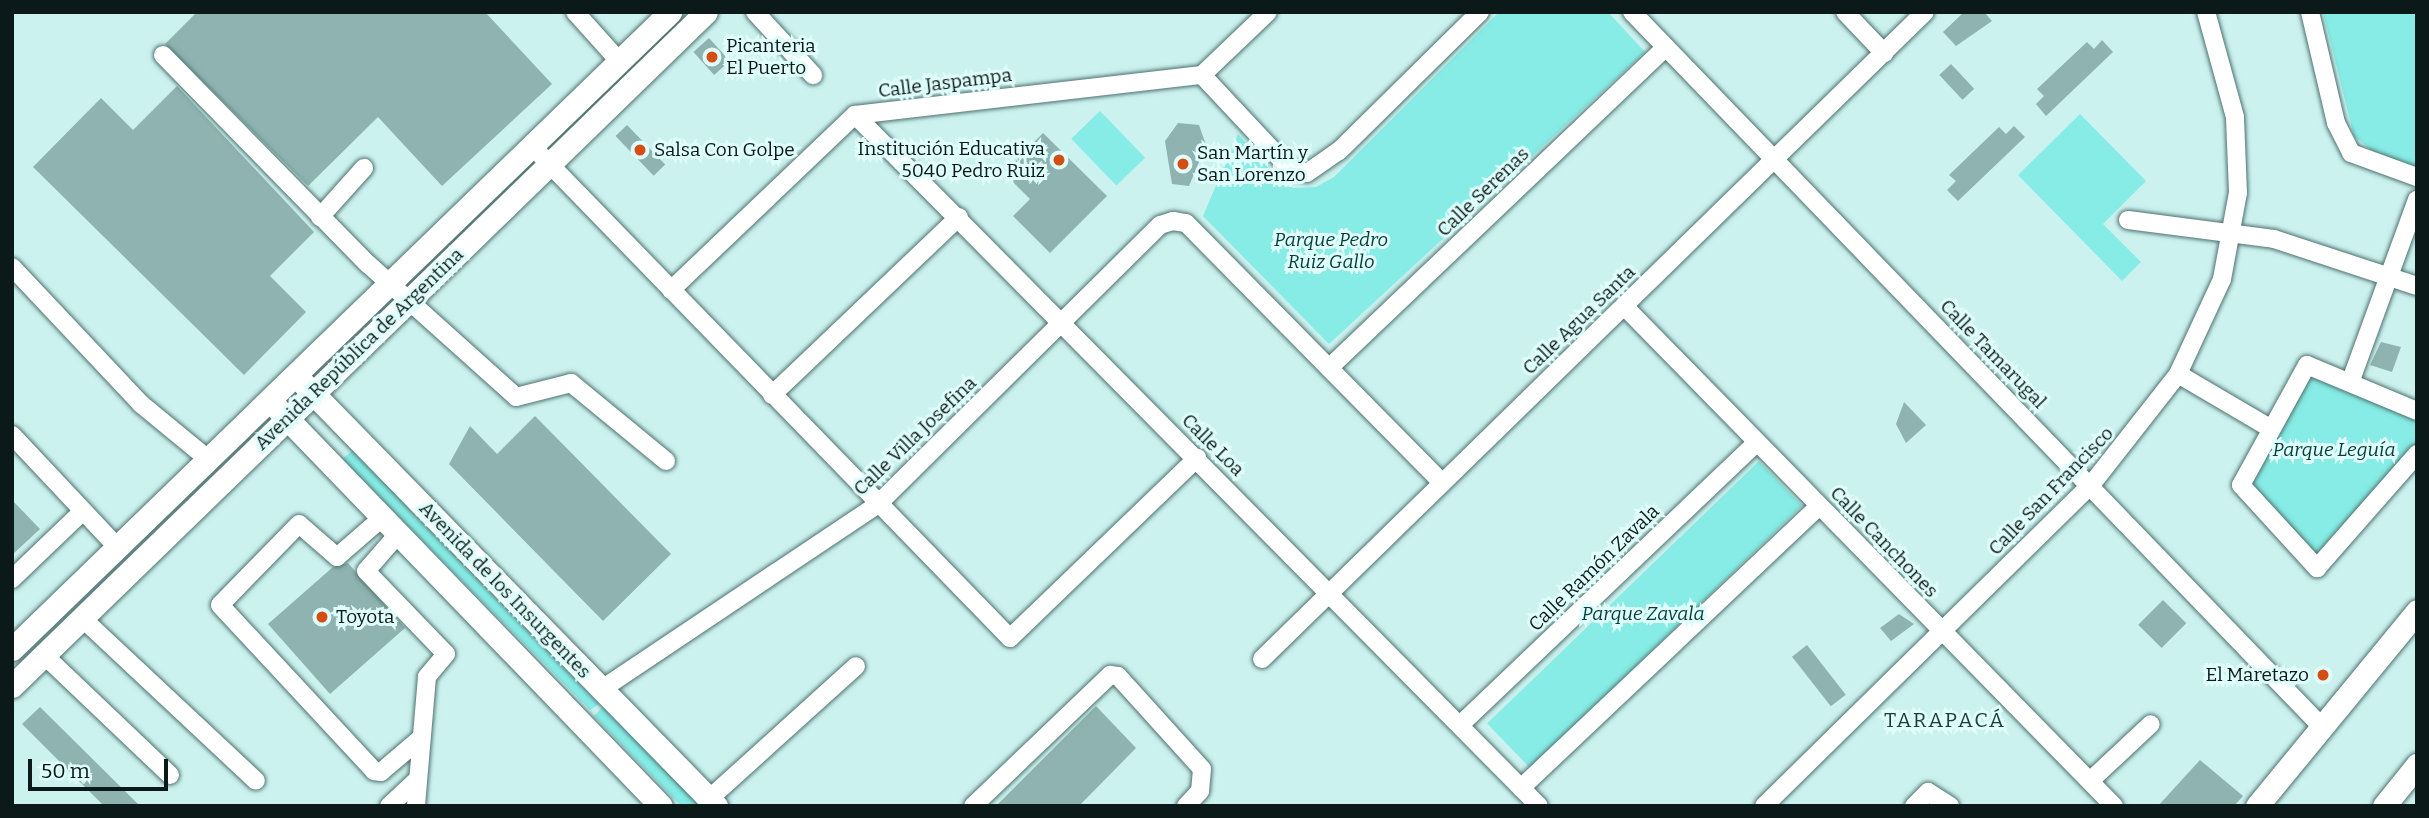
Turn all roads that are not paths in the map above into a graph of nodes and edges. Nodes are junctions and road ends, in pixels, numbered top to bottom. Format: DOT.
graph roads {
  1 [pos="575,12"];
  2 [pos="670,12"];
  3 [pos="706,12"];
  4 [pos="755,12"];
  5 [pos="1268,12"];
  6 [pos="1480,12"];
  7 [pos="1632,12"];
  8 [pos="1845,12"];
  9 [pos="1925,12"];
  10 [pos="2206,12"];
  11 [pos="2310,12"];
  12 [pos="1665,47"];
  13 [pos="1884,52"];
  14 [pos="163,55"];
  15 [pos="619,61"];
  16 [pos="813,75"];
  17 [pos="1202,75"];
  18 [pos="855,115"];
  19 [pos="531,146"];
  20 [pos="1774,159"];
  21 [pos="549,164"];
  22 [pos="365,168"];
  23 [pos="2417,177"];
  24 [pos="2417,200"];
  25 [pos="320,217"];
  26 [pos="959,217"];
  27 [pos="2128,220"];
  28 [pos="2234,232"];
  29 [pos="12,267"];
  30 [pos="2389,274"];
  31 [pos="393,281"];
  32 [pos="2417,286"];
  33 [pos="671,290"];
  34 [pos="411,299"];
  35 [pos="1623,306"];
  36 [pos="1063,322"];
  37 [pos="1329,368"];
  38 [pos="2179,374"];
  39 [pos="295,375"];
  40 [pos="2351,380"];
  41 [pos="313,394"];
  42 [pos="772,395"];
  43 [pos="269,400"];
  44 [pos="2417,411"];
  45 [pos="287,418"];
  46 [pos="2270,428"];
  47 [pos="12,435"];
  48 [pos="1757,442"];
  49 [pos="2417,454"];
  50 [pos="1197,458"];
  51 [pos="208,460"];
  52 [pos="666,461"];
  53 [pos="1442,483"];
  54 [pos="2091,485"];
  55 [pos="877,505"];
  56 [pos="1819,506"];
  57 [pos="83,511"];
  58 [pos="391,525"];
  59 [pos="117,547"];
  60 [pos="12,579"];
  61 [pos="1330,593"];
  62 [pos="2417,611"];
  63 [pos="82,618"];
  64 [pos="1942,631"];
  65 [pos="12,649"];
  66 [pos="44,655"];
  67 [pos="1262,659"];
  68 [pos="856,666"];
  69 [pos="12,686"];
  70 [pos="601,689"];
  71 [pos="2151,724"];
  72 [pos="1460,725"];
  73 [pos="2322,727"];
  74 [pos="421,738"];
  75 [pos="2417,765"];
  76 [pos="170,775"];
  77 [pos="417,779"];
  78 [pos="256,781"];
  79 [pos="2090,781"];
  80 [pos="1521,788"];
  81 [pos="712,802"];
  82 [pos="657,804"];
  83 [pos="389,806"];
  84 [pos="416,806"];
  85 [pos="973,806"];
  86 [pos="1186,806"];
  87 [pos="1539,806"];
  88 [pos="1764,806"];
  89 [pos="1914,806"];
  90 [pos="1950,806"];
  91 [pos="2115,806"];
  92 [pos="2257,806"];
  93 [pos="2384,806"];
  1 -- 15 [label="street"];
  2 -- 15 [label="main road, Avenida República de Argentina"];
  3 -- 21 [label="main road, Avenida República de Argentina"];
  4 -- 16 [label="street"];
  5 -- 17 [label="street"];
  6 -- 17 [label="street"];
  7 -- 12 [label="street, Calle Tamarugal"];
  8 -- 13 [label="street"];
  9 -- 13 [label="street, Calle Agua Santa"];
  10 -- 28 [label="street, Calle San Francisco"];
  11 -- 23 [label="street"];
  12 -- 20 [label="street, Calle Tamarugal"];
  12 -- 37 [label="street, Calle Serenas"];
  13 -- 20 [label="street, Calle Agua Santa"];
  14 -- 25 [label="street"];
  15 -- 19 [label="main road, Avenida República de Argentina"];
  17 -- 18 [label="street, Calle Jaspampa"];
  18 -- 26 [label="street, Calle Loa"];
  18 -- 33 [label="street, Calle Jaspampa"];
  19 -- 21 [label="street"];
  19 -- 31 [label="main road, Avenida República de Argentina"];
  20 -- 35 [label="street, Calle Agua Santa"];
  20 -- 54 [label="street, Calle Tamarugal"];
  21 -- 33 [label="street"];
  21 -- 34 [label="main road, Avenida República de Argentina"];
  22 -- 25 [label="street"];
  24 -- 30 [label="street"];
  25 -- 31 [label="street"];
  26 -- 36 [label="street, Calle Loa"];
  26 -- 42 [label="street"];
  27 -- 28 [label="street"];
  28 -- 30 [label="street"];
  28 -- 38 [label="street, Calle San Francisco"];
  29 -- 51 [label="street"];
  30 -- 32 [label="street"];
  30 -- 40 [label="street"];
  31 -- 34 [label="street"];
  31 -- 39 [label="main road, Avenida República de Argentina"];
  33 -- 42 [label="street"];
  34 -- 41 [label="main road, Avenida República de Argentina"];
  34 -- 52 [label="street"];
  35 -- 48 [label="street, Calle Canchones"];
  35 -- 53 [label="street, Calle Agua Santa"];
  36 -- 37 [label="street, Calle Villa Josefina"];
  36 -- 50 [label="street, Calle Loa"];
  36 -- 55 [label="street, Calle Villa Josefina"];
  37 -- 53 [label="street"];
  38 -- 46 [label="street"];
  38 -- 54 [label="street, Calle San Francisco"];
  39 -- 41 [label="main road, Avenida de los Insurgentes"];
  39 -- 43 [label="main road, Avenida República de Argentina"];
  40 -- 44 [label="street"];
  40 -- 46 [label="street"];
  41 -- 45 [label="main road, Avenida República de Argentina"];
  41 -- 70 [label="main road, Avenida de los Insurgentes"];
  42 -- 55 [label="street"];
  43 -- 45 [label="main road, Avenida de los Insurgentes"];
  43 -- 51 [label="main road, Avenida República de Argentina"];
  45 -- 58 [label="main road, Avenida de los Insurgentes"];
  45 -- 63 [label="main road, Avenida República de Argentina"];
  46 -- 49 [label="street"];
  47 -- 57 [label="street"];
  48 -- 56 [label="street, Calle Canchones"];
  48 -- 72 [label="street, Calle Ramón Zavala"];
  50 -- 55 [label="street"];
  50 -- 61 [label="street, Calle Loa"];
  51 -- 59 [label="main road, Avenida República de Argentina"];
  53 -- 61 [label="street, Calle Agua Santa"];
  54 -- 64 [label="street, Calle San Francisco"];
  54 -- 73 [label="street, Calle Tamarugal"];
  55 -- 70 [label="street, Calle Villa Josefina"];
  56 -- 64 [label="street, Calle Canchones"];
  56 -- 80 [label="street"];
  57 -- 59 [label="street"];
  57 -- 60 [label="street"];
  58 -- 74 [label="street"];
  58 -- 74 [label="street"];
  58 -- 82 [label="main road, Avenida de los Insurgentes"];
  59 -- 65 [label="main road, Avenida República de Argentina"];
  61 -- 67 [label="street, Calle Agua Santa"];
  61 -- 72 [label="street, Calle Loa"];
  62 -- 73 [label="main road"];
  63 -- 66 [label="main road, Avenida República de Argentina"];
  63 -- 78 [label="street"];
  64 -- 79 [label="street, Calle Canchones"];
  64 -- 88 [label="street, Calle San Francisco"];
  66 -- 69 [label="main road, Avenida República de Argentina"];
  66 -- 76 [label="street"];
  68 -- 81 [label="street"];
  70 -- 81 [label="main road, Avenida de los Insurgentes"];
  71 -- 79 [label="street"];
  72 -- 80 [label="street, Calle Loa"];
  73 -- 92 [label="main road"];
  74 -- 77 [label="street"];
  75 -- 93 [label="main road"];
  77 -- 83 [label="street"];
  77 -- 84 [label="street"];
  79 -- 91 [label="street, Calle Canchones"];
  80 -- 87 [label="street, Calle Loa"];
  85 -- 86 [label="street"];
  89 -- 90 [label="street"];
}
